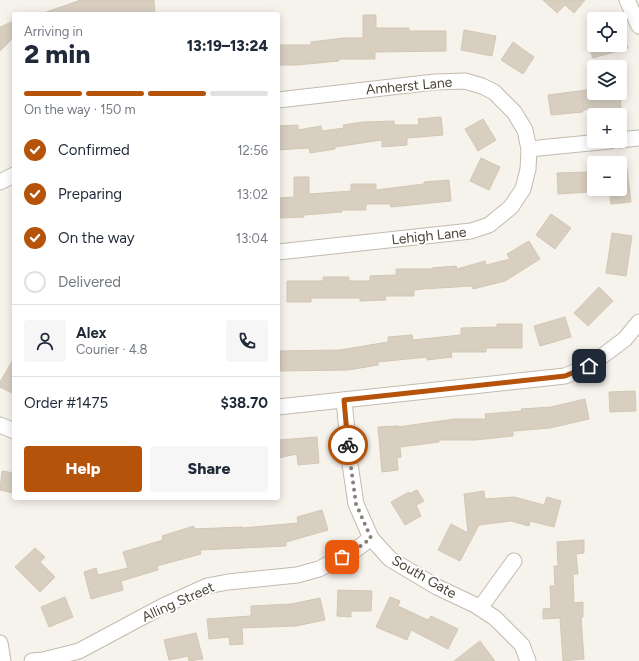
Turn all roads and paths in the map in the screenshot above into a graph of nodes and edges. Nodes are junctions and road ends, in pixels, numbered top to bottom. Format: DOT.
graph roads {
  1 [pos="627,0"];
  2 [pos="639,26"];
  3 [pos="280,100"];
  4 [pos="639,138"];
  5 [pos="627,139"];
  6 [pos="587,143"];
  7 [pos="529,149"];
  8 [pos="12,175"];
  9 [pos="0,182"];
  10 [pos="280,252"];
  11 [pos="637,328"];
  12 [pos="344,400"];
  13 [pos="280,407"];
  14 [pos="0,426"];
  15 [pos="12,429"];
  16 [pos="371,538"];
  17 [pos="514,561"];
  18 [pos="480,608"];
  19 [pos="0,642"];
  20 [pos="3,661"];
  21 [pos="32,661"];
  22 [pos="528,661"];
  1 -- 2 [label="street"];
  3 -- 7 [label="street, Amherst Lane"];
  4 -- 5 [label="street"];
  6 -- 7 [label="street"];
  7 -- 10 [label="street, Lehigh Lane"];
  8 -- 9 [label="street"];
  11 -- 12 [label="street"];
  12 -- 13 [label="street"];
  12 -- 16 [label="street, South Gate"];
  14 -- 15 [label="street"];
  16 -- 18 [label="street, South Gate"];
  16 -- 21 [label="street, Alling Street"];
  17 -- 18 [label="street"];
  18 -- 22 [label="street, South Gate"];
  19 -- 20 [label="street"];
}
